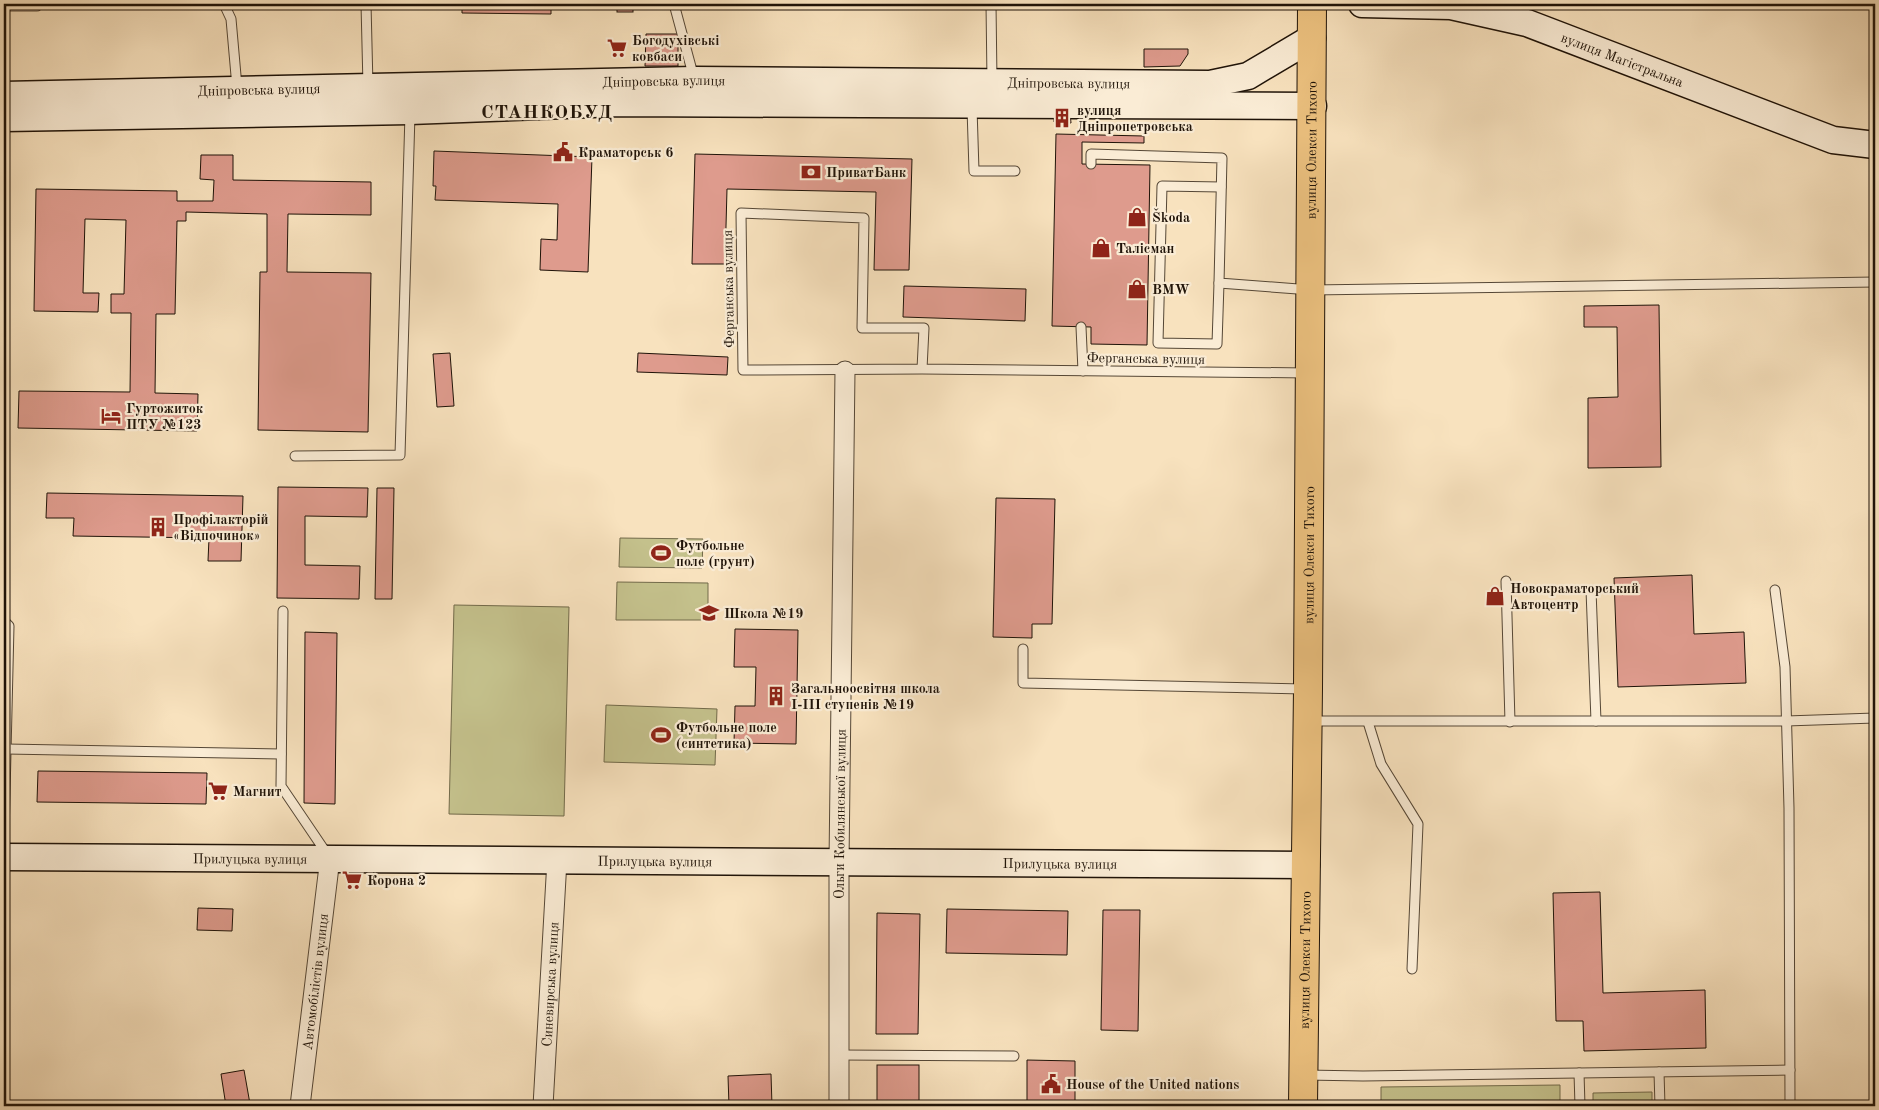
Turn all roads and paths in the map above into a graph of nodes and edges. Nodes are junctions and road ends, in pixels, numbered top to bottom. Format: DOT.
graph roads {
  1 [pos="224,4"];
  2 [pos="366,4"];
  3 [pos="674,4"];
  4 [pos="991,4"];
  5 [pos="1312,4"];
  6 [pos="1362,4"];
  7 [pos="4,6"];
  8 [pos="37,6"];
  9 [pos="1312,38"];
  10 [pos="694,91"];
  11 [pos="4,95"];
  12 [pos="987,96"];
  13 [pos="410,98"];
  14 [pos="368,99"];
  15 [pos="237,101"];
  16 [pos="1313,106"];
  17 [pos="4,118"];
  18 [pos="1875,146"];
  19 [pos="1091,164"];
  20 [pos="1015,171"];
  21 [pos="1221,187"];
  22 [pos="1875,282"];
  23 [pos="1219,284"];
  24 [pos="1311,290"];
  25 [pos="1081,327"];
  26 [pos="922,370"];
  27 [pos="844,371"];
  28 [pos="1083,371"];
  29 [pos="1310,373"];
  30 [pos="296,456"];
  31 [pos="1506,581"];
  32 [pos="1591,590"];
  33 [pos="1775,590"];
  34 [pos="283,611"];
  35 [pos="4,621"];
  36 [pos="1024,649"];
  37 [pos="1308,689"];
  38 [pos="1875,718"];
  39 [pos="1308,721"];
  40 [pos="1596,721"];
  41 [pos="1786,721"];
  42 [pos="1368,722"];
  43 [pos="1510,722"];
  44 [pos="6,749"];
  45 [pos="281,754"];
  46 [pos="4,836"];
  47 [pos="4,857"];
  48 [pos="330,858"];
  49 [pos="557,860"];
  50 [pos="839,862"];
  51 [pos="1306,865"];
  52 [pos="1412,969"];
  53 [pos="838,1055"];
  54 [pos="1014,1056"];
  55 [pos="1790,1070"];
  56 [pos="1659,1072"];
  57 [pos="1579,1073"];
  58 [pos="1304,1075"];
  59 [pos="300,1106"];
  60 [pos="543,1106"];
  61 [pos="838,1106"];
  62 [pos="1303,1106"];
  63 [pos="1580,1106"];
  64 [pos="1660,1106"];
  65 [pos="1790,1106"];
  1 -- 15 [label="lane"];
  2 -- 14 [label="lane"];
  3 -- 10 [label="lane"];
  4 -- 12 [label="lane"];
  5 -- 9 [label="main road, вулиця Олекси Тихого"];
  6 -- 18 [label="street, вулиця Магістральна"];
  7 -- 8 [label="lane"];
  9 -- 12 [label="street, Дніпровська вулиця"];
  9 -- 16 [label="main road, вулиця Олекси Тихого"];
  10 -- 12 [label="street, Дніпровська вулиця"];
  10 -- 13 [label="street, Дніпровська вулиця"];
  11 -- 15 [label="street, Дніпровська вулиця"];
  12 -- 16 [label="street, Дніпровська вулиця"];
  12 -- 20 [label="lane"];
  13 -- 14 [label="street, Дніпровська вулиця"];
  13 -- 30 [label="lane"];
  14 -- 15 [label="street, Дніпровська вулиця"];
  15 -- 17 [label="street, Дніпровська вулиця"];
  16 -- 24 [label="main road, вулиця Олекси Тихого"];
  19 -- 21 [label="lane"];
  21 -- 23 [label="lane"];
  21 -- 23 [label="lane"];
  22 -- 24 [label="lane"];
  23 -- 24 [label="lane"];
  24 -- 29 [label="main road, вулиця Олекси Тихого"];
  25 -- 28 [label="lane"];
  26 -- 27 [label="lane, Ферганська вулиця"];
  26 -- 27 [label="lane, Ферганська вулиця"];
  26 -- 28 [label="lane, Ферганська вулиця"];
  27 -- 50 [label="street, Ольги Кобилянської вулиця"];
  28 -- 29 [label="lane, Ферганська вулиця"];
  29 -- 37 [label="main road, вулиця Олекси Тихого"];
  31 -- 43 [label="lane"];
  32 -- 40 [label="lane"];
  33 -- 41 [label="lane"];
  34 -- 45 [label="lane"];
  35 -- 44 [label="lane"];
  36 -- 37 [label="lane"];
  37 -- 39 [label="main road, вулиця Олекси Тихого"];
  38 -- 41 [label="lane"];
  39 -- 42 [label="lane"];
  39 -- 51 [label="main road, вулиця Олекси Тихого"];
  40 -- 41 [label="lane"];
  40 -- 43 [label="lane"];
  41 -- 55 [label="lane"];
  42 -- 43 [label="lane"];
  42 -- 52 [label="lane"];
  44 -- 45 [label="lane"];
  44 -- 46 [label="lane"];
  45 -- 48 [label="lane"];
  47 -- 48 [label="street, Прилуцька вулиця"];
  48 -- 49 [label="street, Прилуцька вулиця"];
  48 -- 59 [label="street, Автомобілістів вулиця"];
  49 -- 50 [label="street, Прилуцька вулиця"];
  49 -- 60 [label="street, Синевирська вулиця"];
  50 -- 51 [label="street, Прилуцька вулиця"];
  50 -- 53 [label="street, Ольги Кобилянської вулиця"];
  51 -- 58 [label="main road, вулиця Олекси Тихого"];
  53 -- 54 [label="lane"];
  53 -- 61 [label="street, Ольги Кобилянської вулиця"];
  55 -- 56 [label="lane"];
  55 -- 65 [label="lane"];
  56 -- 57 [label="lane"];
  56 -- 64 [label="lane"];
  57 -- 58 [label="lane"];
  57 -- 63 [label="lane"];
  58 -- 62 [label="main road, вулиця Олекси Тихого"];
}
